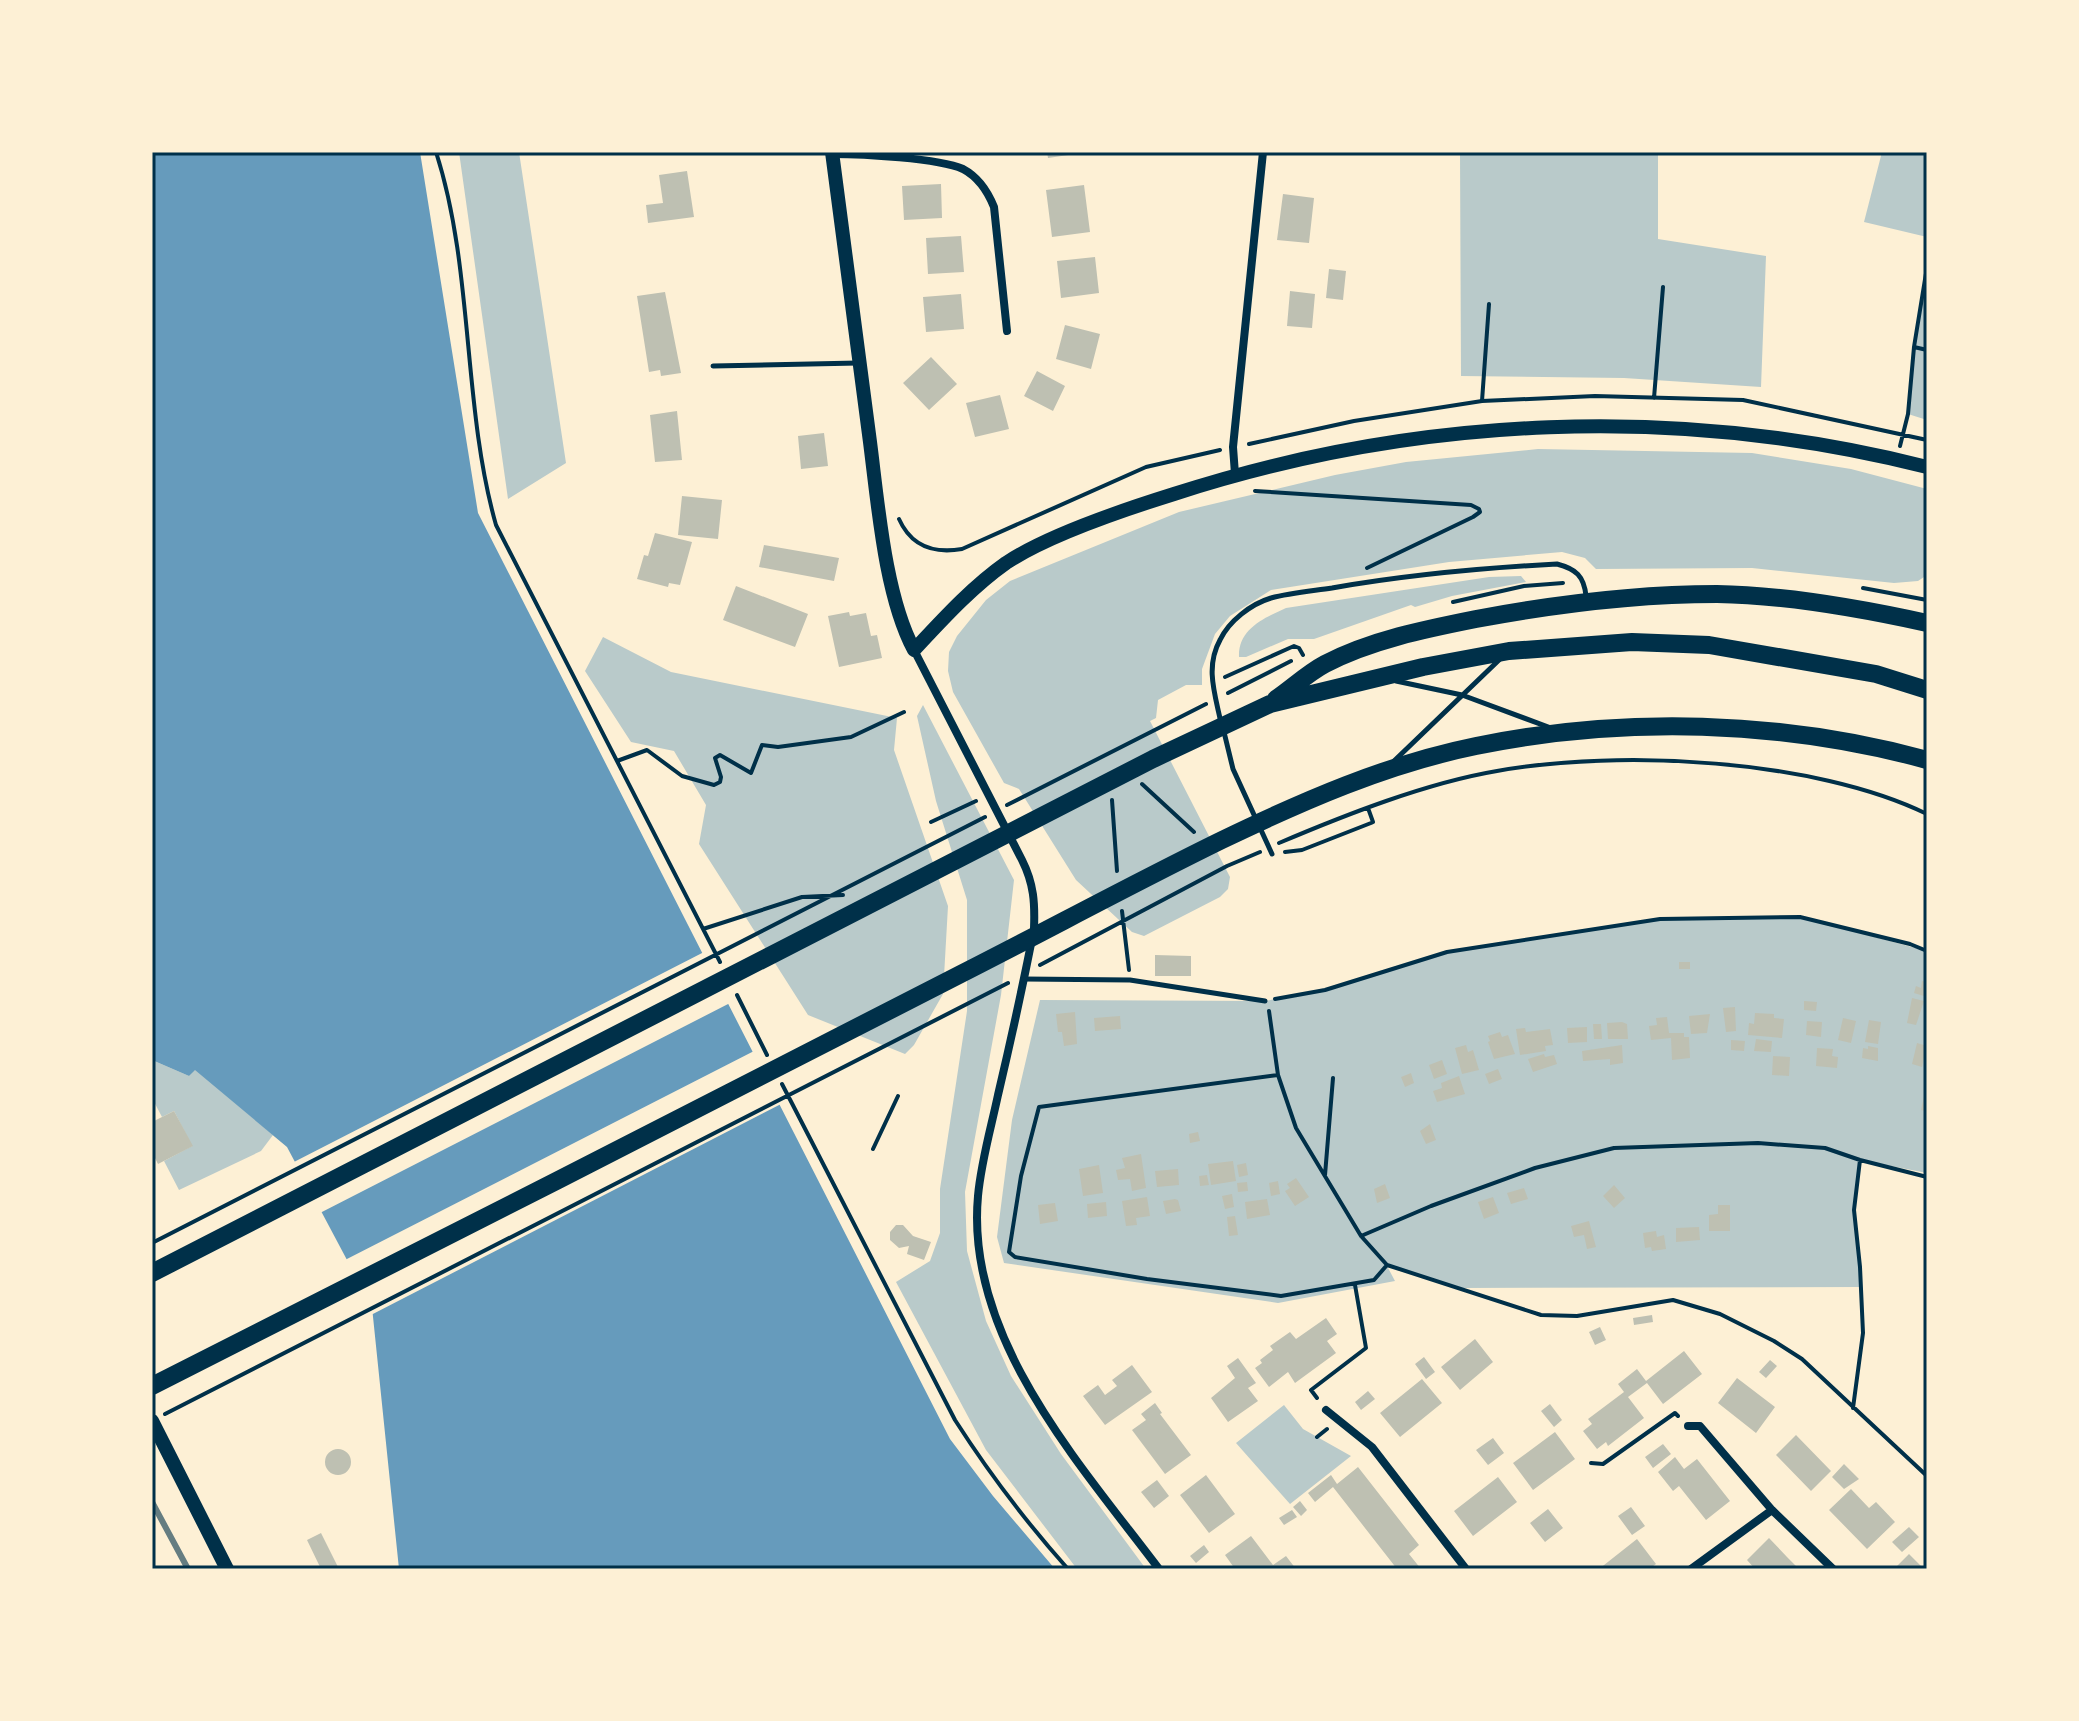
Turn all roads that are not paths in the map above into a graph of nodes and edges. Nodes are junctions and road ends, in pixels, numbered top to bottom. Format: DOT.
graph roads {
  1 [pos="1263,152"];
  2 [pos="832,153"];
  3 [pos="1007,331"];
  4 [pos="859,363"];
  5 [pos="713,366"];
  6 [pos="1927,467"];
  7 [pos="1235,474"];
  8 [pos="1586,601"];
  9 [pos="1927,623"];
  10 [pos="1509,651"];
  11 [pos="916,654"];
  12 [pos="1380,678"];
  13 [pos="1927,690"];
  14 [pos="1462,695"];
  15 [pos="1270,704"];
  16 [pos="1561,732"];
  17 [pos="1927,760"];
  18 [pos="1383,771"];
  19 [pos="1272,854"];
  20 [pos="1020,979"];
  21 [pos="1265,1001"];
  22 [pos="152,1273"];
  23 [pos="152,1386"];
  24 [pos="1326,1410"];
  25 [pos="152,1421"];
  26 [pos="1688,1426"];
  27 [pos="1772,1510"];
  28 [pos="227,1569"];
  29 [pos="1159,1569"];
  30 [pos="1466,1569"];
  31 [pos="1691,1569"];
  32 [pos="1833,1569"];
  1 -- 7 [label="street"];
  2 -- 3 [label="street"];
  2 -- 4 [label="street"];
  4 -- 5 [label="lane"];
  4 -- 11 [label="street"];
  6 -- 7 [label="street"];
  7 -- 11 [label="street"];
  8 -- 9 [label="highway"];
  8 -- 15 [label="highway"];
  8 -- 19 [label="lane"];
  10 -- 12 [label="highway"];
  10 -- 13 [label="highway"];
  10 -- 14 [label="lane"];
  11 -- 20 [label="street"];
  12 -- 14 [label="lane"];
  12 -- 15 [label="highway"];
  14 -- 16 [label="lane"];
  14 -- 18 [label="lane"];
  15 -- 22 [label="highway"];
  16 -- 17 [label="highway"];
  16 -- 18 [label="highway"];
  18 -- 23 [label="highway"];
  20 -- 21 [label="lane"];
  20 -- 29 [label="street"];
  24 -- 30 [label="street"];
  25 -- 28 [label="street"];
  26 -- 27 [label="street"];
  27 -- 31 [label="street"];
  27 -- 32 [label="street"];
}
